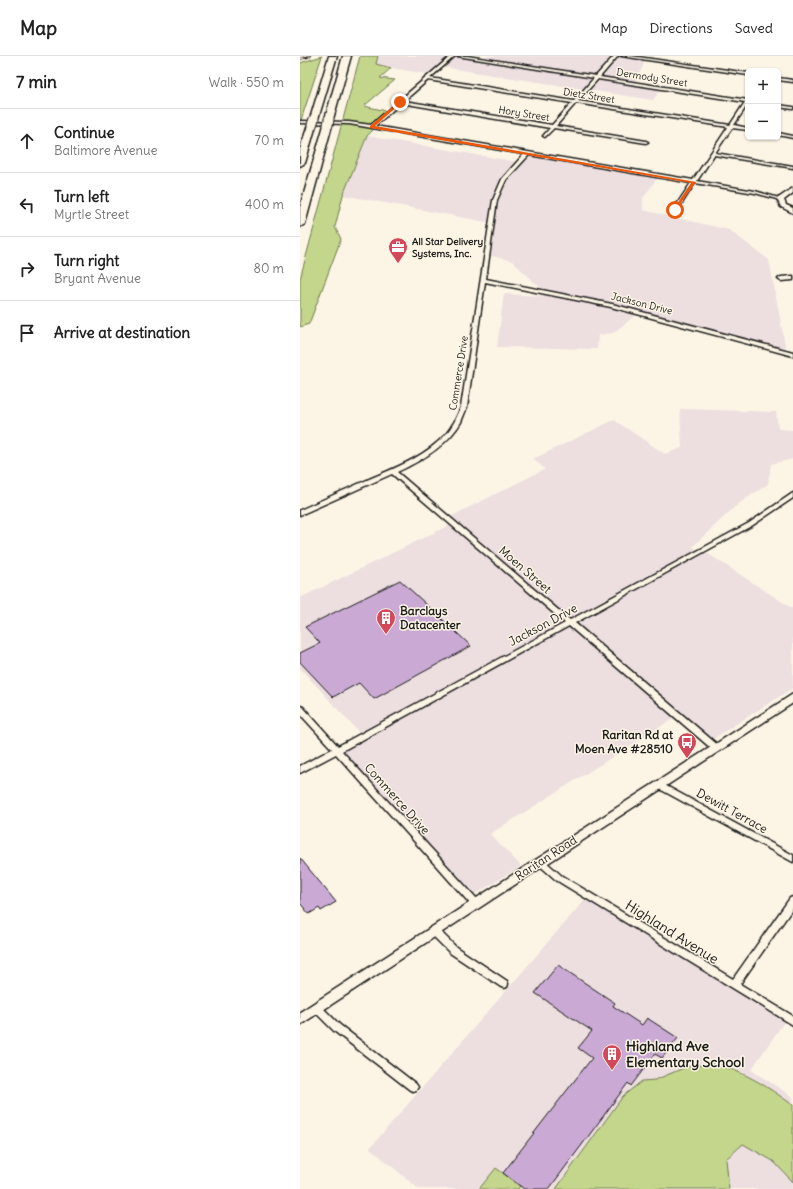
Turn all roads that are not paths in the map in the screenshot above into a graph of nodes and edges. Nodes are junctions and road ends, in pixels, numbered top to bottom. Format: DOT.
graph roads {
  1 [pos="333,56"];
  2 [pos="453,56"];
  3 [pos="459,56"];
  4 [pos="616,56"];
  5 [pos="623,56"];
  6 [pos="346,59"];
  7 [pos="745,74"];
  8 [pos="597,78"];
  9 [pos="427,79"];
  10 [pos="781,79"];
  11 [pos="793,81"];
  12 [pos="745,101"];
  13 [pos="400,102"];
  14 [pos="575,102"];
  15 [pos="746,104"];
  16 [pos="781,106"];
  17 [pos="793,108"];
  18 [pos="300,122"];
  19 [pos="372,127"];
  20 [pos="553,127"];
  21 [pos="731,127"];
  22 [pos="745,129"];
  23 [pos="781,135"];
  24 [pos="545,136"];
  25 [pos="793,137"];
  26 [pos="646,142"];
  27 [pos="527,154"];
  28 [pos="713,154"];
  29 [pos="300,162"];
  30 [pos="793,167"];
  31 [pos="694,182"];
  32 [pos="793,190"];
  33 [pos="780,199"];
  34 [pos="675,210"];
  35 [pos="793,211"];
  36 [pos="300,224"];
  37 [pos="793,278"];
  38 [pos="781,279"];
  39 [pos="484,280"];
  40 [pos="793,354"];
  41 [pos="392,471"];
  42 [pos="793,495"];
  43 [pos="300,513"];
  44 [pos="570,624"];
  45 [pos="793,698"];
  46 [pos="300,709"];
  47 [pos="716,748"];
  48 [pos="336,749"];
  49 [pos="300,770"];
  50 [pos="659,785"];
  51 [pos="793,859"];
  52 [pos="541,862"];
  53 [pos="793,901"];
  54 [pos="476,904"];
  55 [pos="434,932"];
  56 [pos="504,984"];
  57 [pos="734,986"];
  58 [pos="317,1008"];
  59 [pos="300,1019"];
  60 [pos="793,1021"];
  61 [pos="413,1087"];
  1 -- 29 [label="highway"];
  2 -- 9 [label="street"];
  3 -- 8 [label="street, Dermody Street"];
  4 -- 8 [label="street"];
  5 -- 7 [label="street"];
  6 -- 36 [label="highway"];
  8 -- 12 [label="street, Dermody Street"];
  8 -- 14 [label="street"];
  9 -- 13 [label="street"];
  9 -- 14 [label="street, Dietz Street"];
  10 -- 11 [label="street"];
  13 -- 19 [label="street"];
  13 -- 20 [label="street, Hory Street"];
  14 -- 20 [label="street"];
  14 -- 21 [label="street, Dietz Street"];
  15 -- 21 [label="street"];
  16 -- 17 [label="street"];
  18 -- 19 [label="street"];
  19 -- 27 [label="street"];
  20 -- 24 [label="street"];
  20 -- 26 [label="street, Hory Street"];
  21 -- 22 [label="street, Dietz Street"];
  21 -- 28 [label="street"];
  23 -- 25 [label="street"];
  27 -- 31 [label="street"];
  27 -- 39 [label="street, Commerce Drive"];
  28 -- 30 [label="street"];
  28 -- 31 [label="street"];
  31 -- 33 [label="street"];
  31 -- 34 [label="street"];
  32 -- 33 [label="main road"];
  33 -- 35 [label="main road"];
  37 -- 38 [label="street"];
  39 -- 40 [label="street, Jackson Drive"];
  39 -- 41 [label="street, Commerce Drive"];
  41 -- 43 [label="street, Commerce Drive"];
  41 -- 44 [label="street, Moen Street"];
  42 -- 44 [label="street, Jackson Drive"];
  44 -- 47 [label="street, Moen Street"];
  44 -- 48 [label="street, Jackson Drive"];
  45 -- 47 [label="main road, Raritan Road"];
  46 -- 48 [label="street, Commerce Drive"];
  47 -- 50 [label="main road, Raritan Road"];
  48 -- 49 [label="street, Jackson Drive"];
  48 -- 54 [label="street, Commerce Drive"];
  50 -- 51 [label="street, Dewitt Terrace"];
  50 -- 52 [label="main road, Raritan Road"];
  52 -- 54 [label="main road, Raritan Road"];
  52 -- 57 [label="street, Highland Avenue"];
  53 -- 57 [label="street"];
  54 -- 55 [label="main road, Raritan Road"];
  55 -- 56 [label="street"];
  55 -- 58 [label="main road, Raritan Road"];
  57 -- 60 [label="street, Highland Avenue"];
  58 -- 59 [label="main road, Raritan Road"];
  58 -- 61 [label="street"];
}
